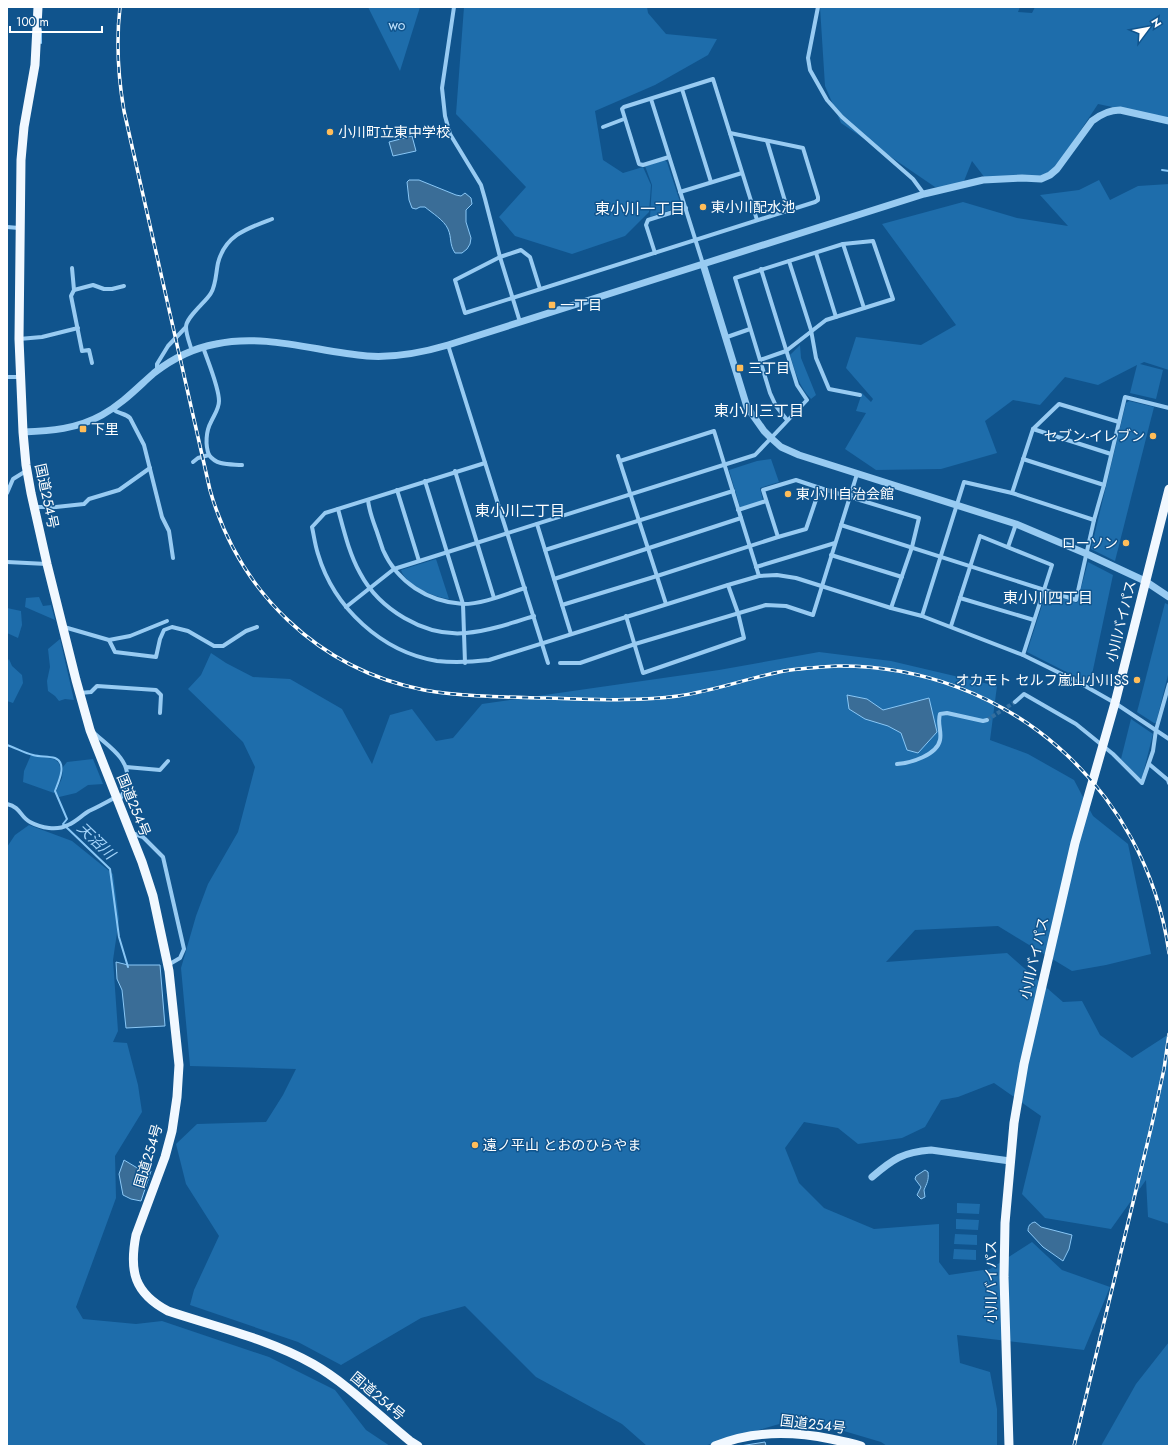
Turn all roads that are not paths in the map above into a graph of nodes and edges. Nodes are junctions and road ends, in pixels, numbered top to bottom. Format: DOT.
graph roads {
  1 [pos="38,7"];
  2 [pos="454,7"];
  3 [pos="818,7"];
  4 [pos="682,89"];
  5 [pos="651,99"];
  6 [pos="624,119"];
  7 [pos="1169,121"];
  8 [pos="603,127"];
  9 [pos="730,133"];
  10 [pos="767,141"];
  11 [pos="669,157"];
  12 [pos="742,173"];
  13 [pos="711,182"];
  14 [pos="680,192"];
  15 [pos="924,194"];
  16 [pos="686,208"];
  17 [pos="788,211"];
  18 [pos="272,219"];
  19 [pos="757,220"];
  20 [pos="7,227"];
  21 [pos="20,228"];
  22 [pos="696,240"];
  23 [pos="843,244"];
  24 [pos="655,253"];
  25 [pos="816,253"];
  26 [pos="500,257"];
  27 [pos="788,261"];
  28 [pos="703,264"];
  29 [pos="72,268"];
  30 [pos="761,269"];
  31 [pos="124,286"];
  32 [pos="540,289"];
  33 [pos="74,290"];
  34 [pos="513,298"];
  35 [pos="864,308"];
  36 [pos="836,317"];
  37 [pos="520,322"];
  38 [pos="186,327"];
  39 [pos="78,328"];
  40 [pos="750,329"];
  41 [pos="811,330"];
  42 [pos="727,337"];
  43 [pos="19,339"];
  44 [pos="448,345"];
  45 [pos="203,347"];
  46 [pos="192,351"];
  47 [pos="786,351"];
  48 [pos="760,360"];
  49 [pos="92,363"];
  50 [pos="157,371"];
  51 [pos="7,377"];
  52 [pos="21,377"];
  53 [pos="860,396"];
  54 [pos="113,408"];
  55 [pos="1169,408"];
  56 [pos="787,420"];
  57 [pos="1119,422"];
  58 [pos="1033,429"];
  59 [pos="23,432"];
  60 [pos="771,438"];
  61 [pos="1111,454"];
  62 [pos="210,455"];
  63 [pos="618,456"];
  64 [pos="1023,459"];
  65 [pos="620,461"];
  66 [pos="193,462"];
  67 [pos="484,463"];
  68 [pos="724,464"];
  69 [pos="242,465"];
  70 [pos="150,468"];
  71 [pos="27,471"];
  72 [pos="455,471"];
  73 [pos="857,474"];
  74 [pos="425,481"];
  75 [pos="1104,485"];
  76 [pos="820,488"];
  77 [pos="1169,489"];
  78 [pos="397,490"];
  79 [pos="732,491"];
  80 [pos="7,493"];
  81 [pos="1012,493"];
  82 [pos="631,494"];
  83 [pos="849,496"];
  84 [pos="368,500"];
  85 [pos="766,501"];
  86 [pos="956,505"];
  87 [pos="34,507"];
  88 [pos="338,509"];
  89 [pos="738,510"];
  90 [pos="740,518"];
  91 [pos="1094,520"];
  92 [pos="640,521"];
  93 [pos="537,524"];
  94 [pos="1016,524"];
  95 [pos="841,525"];
  96 [pos="508,533"];
  97 [pos="778,536"];
  98 [pos="477,543"];
  99 [pos="835,543"];
  100 [pos="749,546"];
  101 [pos="912,547"];
  102 [pos="1008,547"];
  103 [pos="648,549"];
  104 [pos="545,550"];
  105 [pos="448,553"];
  106 [pos="1087,554"];
  107 [pos="831,555"];
  108 [pos="941,556"];
  109 [pos="173,558"];
  110 [pos="419,561"];
  111 [pos="7,562"];
  112 [pos="47,564"];
  113 [pos="970,565"];
  114 [pos="756,567"];
  115 [pos="394,569"];
  116 [pos="657,576"];
  117 [pos="759,576"];
  118 [pos="902,576"];
  119 [pos="554,579"];
  120 [pos="1145,581"];
  121 [pos="728,585"];
  122 [pos="821,587"];
  123 [pos="370,588"];
  124 [pos="525,588"];
  125 [pos="1044,590"];
  126 [pos="1169,597"];
  127 [pos="494,598"];
  128 [pos="960,598"];
  129 [pos="463,604"];
  130 [pos="666,604"];
  131 [pos="562,605"];
  132 [pos="346,607"];
  133 [pos="891,608"];
  134 [pos="738,613"];
  135 [pos="534,616"];
  136 [pos="626,616"];
  137 [pos="922,616"];
  138 [pos="1034,620"];
  139 [pos="167,621"];
  140 [pos="951,626"];
  141 [pos="63,627"];
  142 [pos="257,627"];
  143 [pos="465,633"];
  144 [pos="571,634"];
  145 [pos="108,640"];
  146 [pos="542,643"];
  147 [pos="635,644"];
  148 [pos="1023,655"];
  149 [pos="548,662"];
  150 [pos="465,663"];
  151 [pos="560,663"];
  152 [pos="1169,684"];
  153 [pos="80,693"];
  154 [pos="1167,700"];
  155 [pos="1015,702"];
  156 [pos="1115,704"];
  157 [pos="160,713"];
  158 [pos="987,720"];
  159 [pos="90,730"];
  160 [pos="1156,730"];
  161 [pos="1169,739"];
  162 [pos="168,761"];
  163 [pos="897,764"];
  164 [pos="1149,764"];
  165 [pos="126,767"];
  166 [pos="1169,781"];
  167 [pos="117,801"];
  168 [pos="7,804"];
  169 [pos="130,832"];
  170 [pos="168,965"];
  171 [pos="1010,1160"];
  172 [pos="872,1177"];
  173 [pos="418,1446"];
  174 [pos="716,1446"];
  175 [pos="861,1446"];
  176 [pos="1009,1446"];
  1 -- 21 [label="highway, 国道254号"];
  2 -- 26 [label="street"];
  3 -- 15 [label="street"];
  4 -- 5 [label="street"];
  4 -- 9 [label="street"];
  4 -- 13 [label="street"];
  5 -- 6 [label="street"];
  5 -- 11 [label="street"];
  6 -- 8 [label="street"];
  6 -- 11 [label="street"];
  7 -- 15 [label="street"];
  9 -- 10 [label="street"];
  9 -- 12 [label="street"];
  10 -- 17 [label="street"];
  10 -- 17 [label="street"];
  11 -- 14 [label="street"];
  12 -- 13 [label="street"];
  12 -- 19 [label="street"];
  13 -- 14 [label="street"];
  14 -- 16 [label="street"];
  15 -- 28 [label="street"];
  16 -- 22 [label="street"];
  16 -- 24 [label="street"];
  17 -- 19 [label="street"];
  18 -- 38 [label="street"];
  19 -- 22 [label="street"];
  20 -- 21 [label="street"];
  21 -- 43 [label="highway, 国道254号"];
  22 -- 24 [label="street"];
  22 -- 28 [label="street"];
  23 -- 25 [label="street"];
  23 -- 35 [label="street"];
  23 -- 35 [label="street"];
  24 -- 32 [label="street"];
  25 -- 27 [label="street"];
  25 -- 36 [label="street"];
  26 -- 32 [label="street"];
  26 -- 34 [label="street"];
  26 -- 34 [label="street"];
  27 -- 30 [label="street"];
  27 -- 41 [label="street"];
  28 -- 37 [label="street"];
  28 -- 42 [label="street"];
  29 -- 33 [label="street"];
  30 -- 40 [label="street"];
  30 -- 47 [label="street"];
  31 -- 33 [label="street"];
  32 -- 34 [label="street"];
  33 -- 39 [label="street"];
  34 -- 37 [label="street"];
  35 -- 36 [label="street"];
  36 -- 41 [label="street"];
  37 -- 44 [label="street"];
  38 -- 46 [label="street"];
  38 -- 50 [label="street"];
  39 -- 43 [label="street"];
  39 -- 49 [label="street"];
  40 -- 42 [label="street"];
  40 -- 48 [label="street"];
  41 -- 47 [label="street"];
  41 -- 53 [label="street"];
  42 -- 60 [label="street"];
  43 -- 52 [label="highway, 国道254号"];
  44 -- 45 [label="street"];
  44 -- 67 [label="street"];
  45 -- 46 [label="street"];
  45 -- 62 [label="street"];
  46 -- 50 [label="street"];
  47 -- 48 [label="street"];
  47 -- 56 [label="street"];
  48 -- 56 [label="street"];
  50 -- 54 [label="street"];
  51 -- 52 [label="street"];
  52 -- 59 [label="highway, 国道254号"];
  54 -- 59 [label="street"];
  54 -- 70 [label="street"];
  55 -- 57 [label="street"];
  56 -- 60 [label="street"];
  57 -- 58 [label="street"];
  57 -- 61 [label="street"];
  58 -- 61 [label="street"];
  58 -- 64 [label="street"];
  59 -- 71 [label="highway, 国道254号"];
  60 -- 68 [label="street"];
  60 -- 73 [label="street"];
  61 -- 75 [label="street"];
  62 -- 66 [label="street"];
  62 -- 69 [label="street"];
  63 -- 65 [label="street"];
  64 -- 75 [label="street"];
  64 -- 81 [label="street"];
  65 -- 68 [label="street"];
  65 -- 82 [label="street"];
  67 -- 72 [label="street"];
  67 -- 96 [label="street"];
  68 -- 79 [label="street"];
  68 -- 82 [label="street"];
  70 -- 87 [label="street"];
  70 -- 109 [label="street"];
  71 -- 80 [label="street"];
  71 -- 87 [label="highway, 国道254号"];
  72 -- 74 [label="street"];
  72 -- 98 [label="street"];
  73 -- 83 [label="street"];
  73 -- 86 [label="street"];
  74 -- 78 [label="street"];
  74 -- 105 [label="street"];
  75 -- 91 [label="street"];
  76 -- 83 [label="street"];
  76 -- 85 [label="street"];
  76 -- 97 [label="street"];
  77 -- 120 [label="highway, 小川バイパス"];
  78 -- 84 [label="street"];
  78 -- 110 [label="street"];
  79 -- 89 [label="street"];
  79 -- 92 [label="street"];
  81 -- 86 [label="street"];
  81 -- 91 [label="street"];
  82 -- 92 [label="street"];
  82 -- 93 [label="street"];
  83 -- 95 [label="street"];
  83 -- 101 [label="street"];
  84 -- 88 [label="street"];
  84 -- 115 [label="street"];
  85 -- 89 [label="street"];
  85 -- 97 [label="street"];
  86 -- 94 [label="street"];
  86 -- 108 [label="street"];
  87 -- 112 [label="highway, 国道254号"];
  88 -- 123 [label="street"];
  88 -- 132 [label="street"];
  89 -- 90 [label="street"];
  90 -- 100 [label="street"];
  90 -- 103 [label="street"];
  91 -- 106 [label="street"];
  92 -- 103 [label="street"];
  92 -- 104 [label="street"];
  93 -- 96 [label="street"];
  93 -- 104 [label="street"];
  94 -- 102 [label="street"];
  94 -- 106 [label="street"];
  95 -- 99 [label="street"];
  95 -- 101 [label="street"];
  96 -- 98 [label="street"];
  96 -- 124 [label="street"];
  97 -- 100 [label="street"];
  98 -- 105 [label="street"];
  98 -- 127 [label="street"];
  99 -- 107 [label="street"];
  99 -- 114 [label="street"];
  100 -- 114 [label="street"];
  100 -- 116 [label="street"];
  101 -- 108 [label="street"];
  101 -- 118 [label="street"];
  102 -- 113 [label="street"];
  102 -- 125 [label="street"];
  103 -- 116 [label="street"];
  103 -- 119 [label="street"];
  104 -- 119 [label="street"];
  105 -- 110 [label="street"];
  105 -- 129 [label="street"];
  106 -- 120 [label="street"];
  106 -- 125 [label="street"];
  107 -- 118 [label="street"];
  107 -- 122 [label="street"];
  108 -- 113 [label="street"];
  108 -- 137 [label="street"];
  110 -- 115 [label="street"];
  111 -- 112 [label="street"];
  112 -- 141 [label="highway, 国道254号"];
  113 -- 125 [label="street"];
  113 -- 128 [label="street"];
  114 -- 117 [label="street"];
  115 -- 123 [label="street"];
  115 -- 129 [label="street"];
  116 -- 130 [label="street"];
  116 -- 131 [label="street"];
  117 -- 121 [label="street"];
  117 -- 122 [label="street"];
  118 -- 133 [label="street"];
  119 -- 131 [label="street"];
  120 -- 126 [label="street"];
  120 -- 156 [label="highway, 小川バイパス"];
  121 -- 130 [label="street"];
  121 -- 134 [label="street"];
  122 -- 133 [label="street"];
  122 -- 134 [label="street"];
  123 -- 132 [label="street"];
  123 -- 143 [label="street"];
  124 -- 127 [label="street"];
  124 -- 135 [label="street"];
  125 -- 138 [label="street"];
  127 -- 129 [label="street"];
  128 -- 138 [label="street"];
  128 -- 140 [label="street"];
  129 -- 143 [label="street"];
  130 -- 136 [label="street"];
  131 -- 144 [label="street"];
  132 -- 150 [label="street"];
  133 -- 137 [label="street"];
  134 -- 147 [label="street"];
  134 -- 147 [label="street"];
  135 -- 143 [label="street"];
  135 -- 146 [label="street"];
  136 -- 144 [label="street"];
  136 -- 147 [label="street"];
  137 -- 140 [label="street"];
  138 -- 148 [label="street"];
  139 -- 145 [label="street"];
  140 -- 148 [label="street"];
  141 -- 145 [label="street"];
  141 -- 153 [label="highway, 国道254号"];
  142 -- 145 [label="street"];
  143 -- 150 [label="street"];
  144 -- 146 [label="street"];
  146 -- 149 [label="street"];
  146 -- 150 [label="street"];
  147 -- 151 [label="street"];
  148 -- 156 [label="street"];
  152 -- 154 [label="street"];
  153 -- 157 [label="street"];
  153 -- 159 [label="highway, 国道254号"];
  154 -- 160 [label="street"];
  155 -- 164 [label="street"];
  156 -- 160 [label="street"];
  156 -- 171 [label="highway, 小川バイパス"];
  158 -- 163 [label="street"];
  159 -- 165 [label="street"];
  159 -- 167 [label="highway, 国道254号"];
  160 -- 161 [label="street"];
  160 -- 164 [label="street"];
  162 -- 165 [label="street"];
  164 -- 166 [label="street"];
  165 -- 167 [label="street"];
  167 -- 168 [label="street"];
  167 -- 169 [label="highway, 国道254号"];
  169 -- 170 [label="highway, 国道254号"];
  169 -- 170 [label="street"];
  170 -- 173 [label="highway, 国道254号"];
  171 -- 172 [label="street"];
  171 -- 176 [label="highway, 小川バイパス"];
  174 -- 175 [label="highway, 国道254号"];
}
